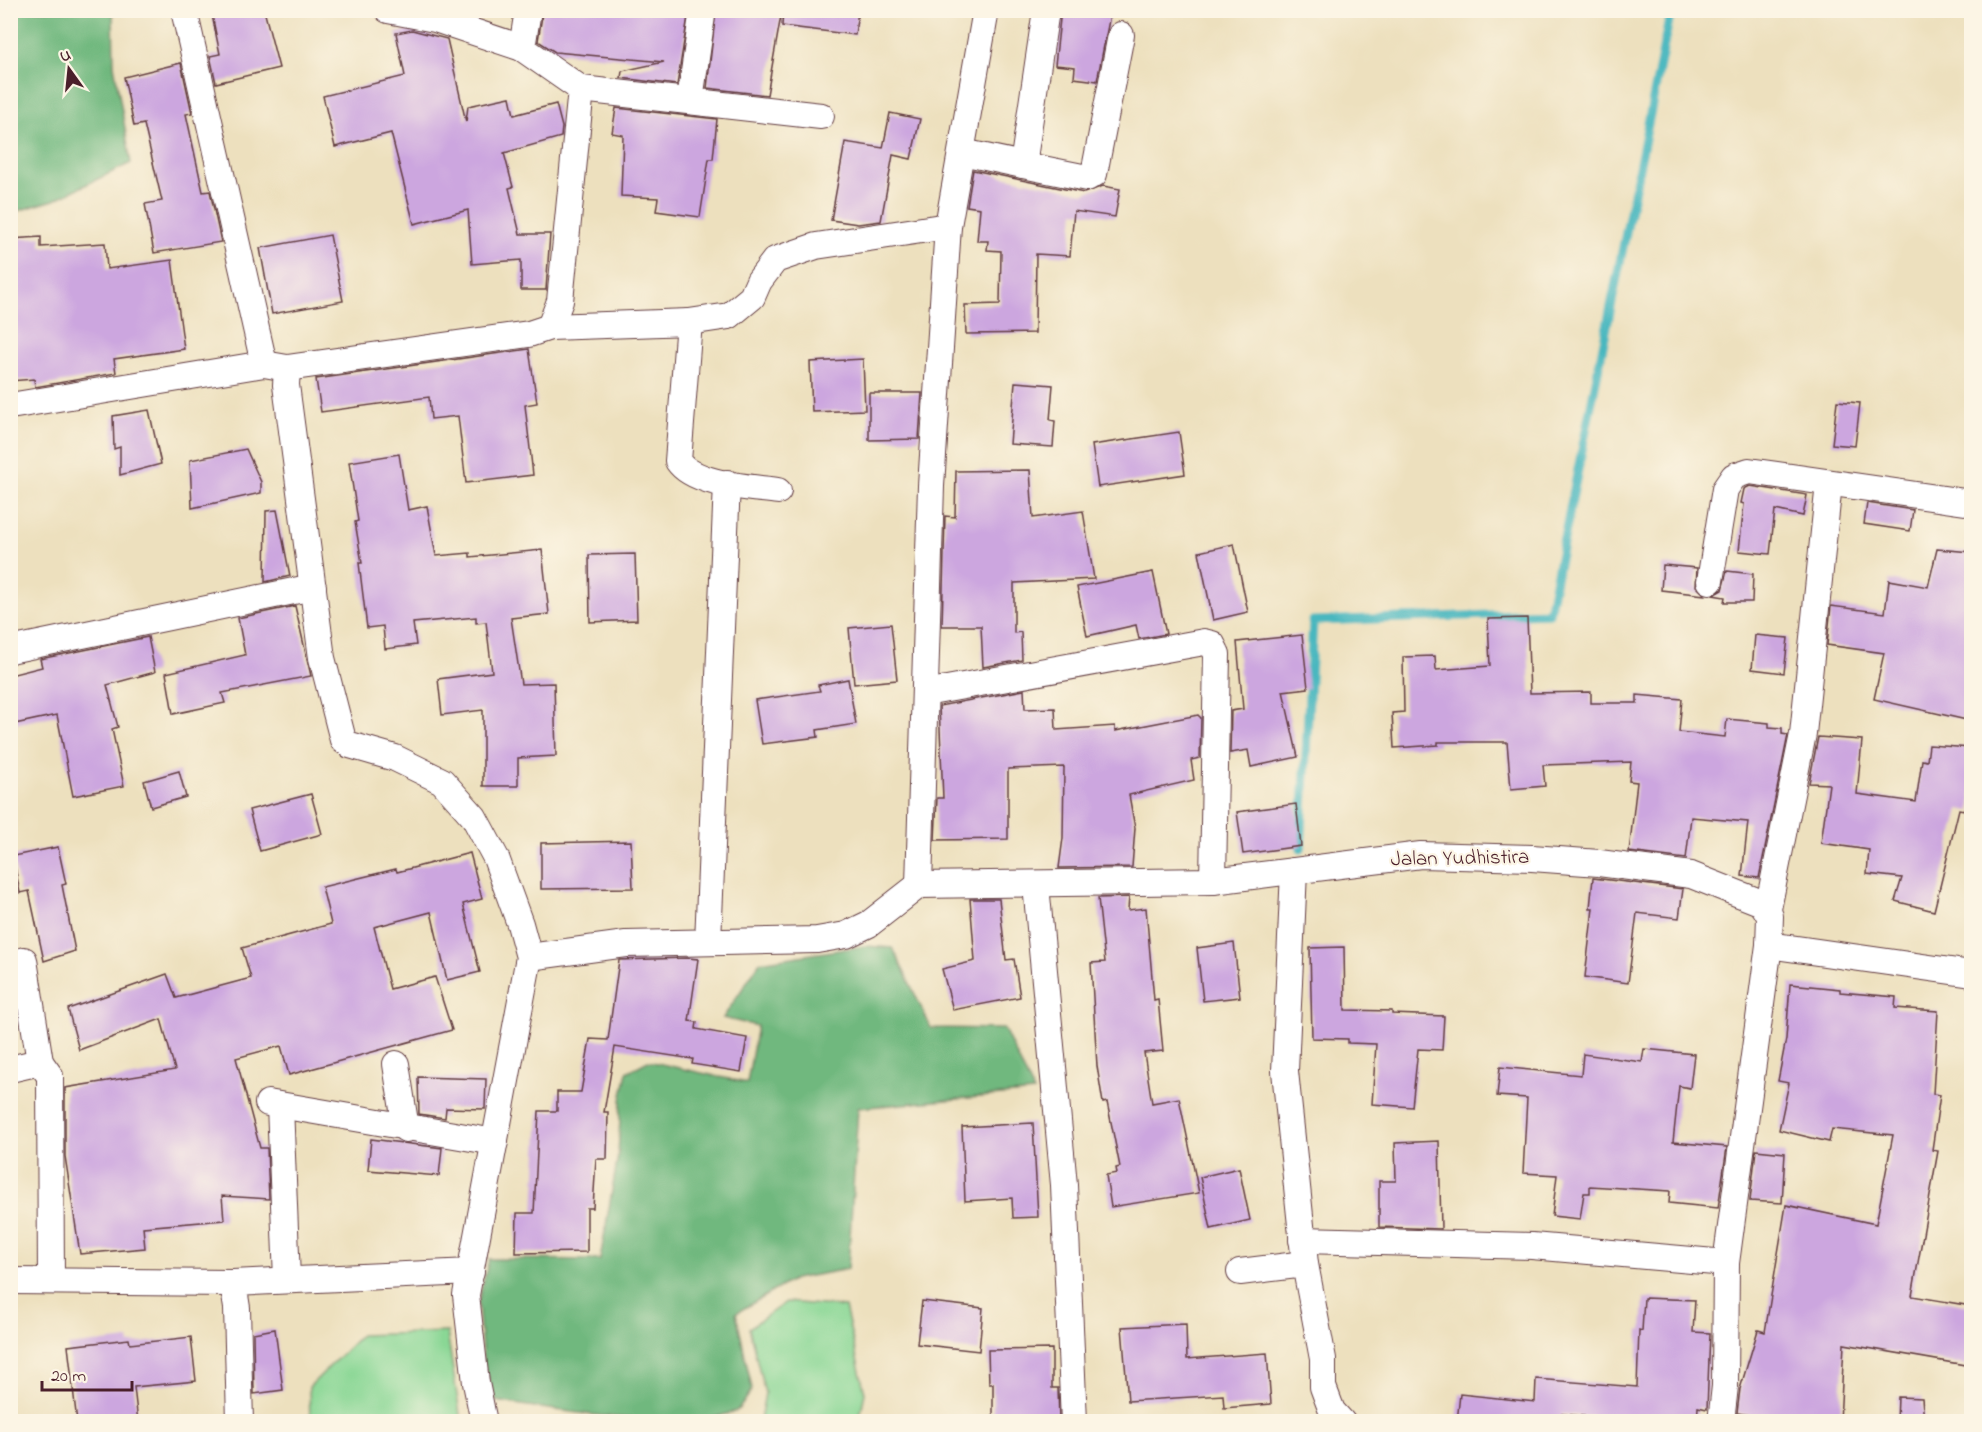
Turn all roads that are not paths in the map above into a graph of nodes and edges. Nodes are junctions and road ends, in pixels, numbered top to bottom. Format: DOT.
graph roads {
  1 [pos="184,10"];
  2 [pos="388,10"];
  3 [pos="528,10"];
  4 [pos="986,10"];
  5 [pos="1046,10"];
  6 [pos="702,16"];
  7 [pos="1121,35"];
  8 [pos="522,48"];
  9 [pos="581,89"];
  10 [pos="690,100"];
  11 [pos="821,116"];
  12 [pos="962,152"];
  13 [pos="1023,165"];
  14 [pos="948,226"];
  15 [pos="689,322"];
  16 [pos="550,327"];
  17 [pos="275,366"];
  18 [pos="10,406"];
  19 [pos="727,483"];
  20 [pos="1829,483"];
  21 [pos="778,491"];
  22 [pos="1971,503"];
  23 [pos="1710,581"];
  24 [pos="313,588"];
  25 [pos="10,650"];
  26 [pos="925,693"];
  27 [pos="1294,871"];
  28 [pos="1213,881"];
  29 [pos="919,885"];
  30 [pos="1036,885"];
  31 [pos="1768,909"];
  32 [pos="708,942"];
  33 [pos="1769,945"];
  34 [pos="529,957"];
  35 [pos="24,960"];
  36 [pos="1971,974"];
  37 [pos="40,1062"];
  38 [pos="396,1064"];
  39 [pos="10,1070"];
  40 [pos="406,1129"];
  41 [pos="495,1142"];
  42 [pos="1304,1252"];
  43 [pos="1726,1263"];
  44 [pos="471,1272"];
  45 [pos="1240,1272"];
  46 [pos="287,1279"];
  47 [pos="51,1280"];
  48 [pos="10,1281"];
  49 [pos="233,1283"];
  50 [pos="240,1422"];
  51 [pos="484,1422"];
  52 [pos="1074,1422"];
  53 [pos="1342,1422"];
  54 [pos="1721,1422"];
  1 -- 17 [label="street"];
  2 -- 8 [label="street"];
  3 -- 8 [label="street"];
  4 -- 12 [label="street"];
  5 -- 13 [label="street"];
  6 -- 10 [label="street"];
  7 -- 13 [label="street"];
  8 -- 9 [label="street"];
  9 -- 10 [label="street"];
  9 -- 16 [label="street"];
  10 -- 11 [label="street"];
  12 -- 13 [label="street"];
  12 -- 14 [label="street"];
  14 -- 15 [label="street"];
  14 -- 26 [label="street"];
  15 -- 16 [label="street"];
  15 -- 19 [label="street"];
  16 -- 17 [label="street"];
  17 -- 18 [label="street"];
  17 -- 24 [label="street"];
  19 -- 21 [label="street"];
  19 -- 32 [label="street"];
  20 -- 22 [label="street"];
  20 -- 23 [label="street"];
  20 -- 31 [label="street"];
  24 -- 25 [label="street"];
  24 -- 34 [label="street"];
  26 -- 28 [label="street"];
  26 -- 29 [label="street"];
  27 -- 28 [label="street, Jalan Yudhistira"];
  27 -- 31 [label="street, Jalan Yudhistira"];
  27 -- 42 [label="street"];
  28 -- 30 [label="street, Jalan Yudhistira"];
  29 -- 30 [label="street, Jalan Yudhistira"];
  29 -- 32 [label="street"];
  30 -- 52 [label="street"];
  31 -- 33 [label="street"];
  32 -- 34 [label="street"];
  33 -- 36 [label="street"];
  33 -- 43 [label="street"];
  34 -- 41 [label="street"];
  35 -- 37 [label="street"];
  37 -- 39 [label="street"];
  37 -- 47 [label="street"];
  38 -- 40 [label="street"];
  40 -- 41 [label="street"];
  40 -- 46 [label="street"];
  41 -- 44 [label="street"];
  42 -- 43 [label="street"];
  42 -- 45 [label="street"];
  42 -- 53 [label="street"];
  43 -- 54 [label="street"];
  44 -- 46 [label="street"];
  44 -- 51 [label="street"];
  46 -- 49 [label="street"];
  47 -- 48 [label="street"];
  47 -- 49 [label="street"];
  49 -- 50 [label="street"];
}
